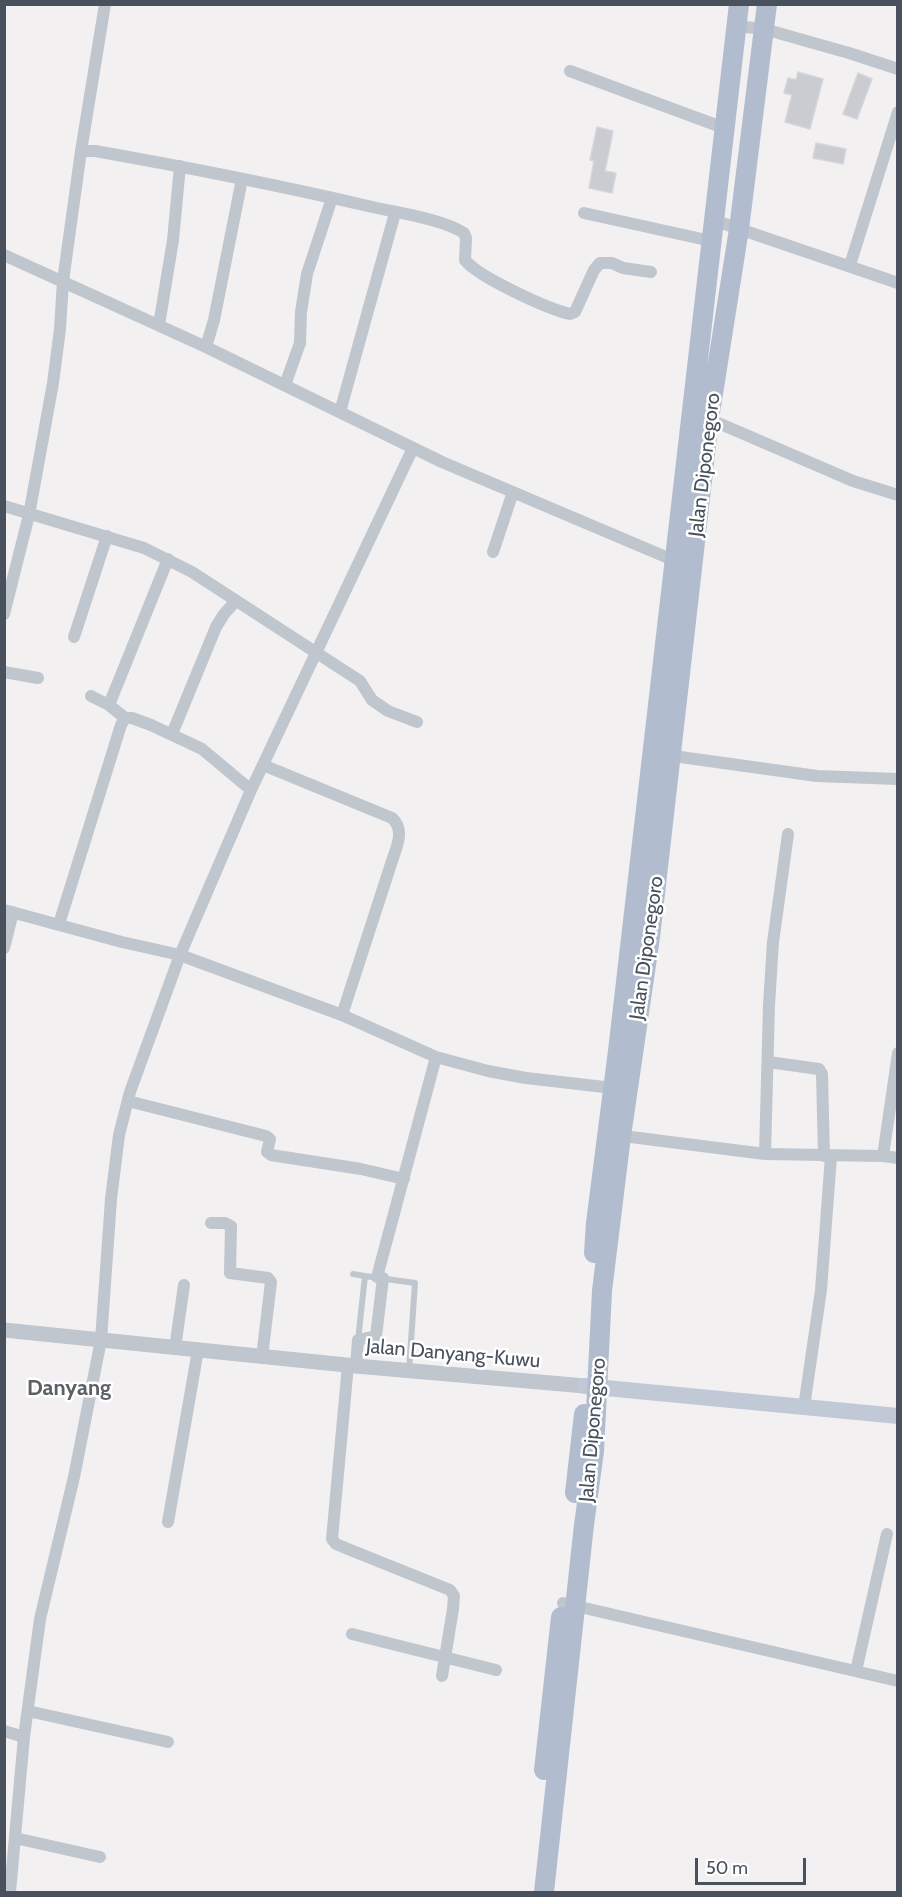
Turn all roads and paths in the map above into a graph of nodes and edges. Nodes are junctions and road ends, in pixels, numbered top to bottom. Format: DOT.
graph roads {
  1 [pos="105,4"];
  2 [pos="738,4"];
  3 [pos="767,4"];
  4 [pos="736,26"];
  5 [pos="764,29"];
  6 [pos="897,69"];
  7 [pos="570,71"];
  8 [pos="897,112"];
  9 [pos="724,128"];
  10 [pos="81,151"];
  11 [pos="180,166"];
  12 [pos="242,179"];
  13 [pos="332,198"];
  14 [pos="395,213"];
  15 [pos="584,213"];
  16 [pos="713,220"];
  17 [pos="739,229"];
  18 [pos="711,241"];
  19 [pos="4,255"];
  20 [pos="850,266"];
  21 [pos="651,272"];
  22 [pos="63,282"];
  23 [pos="897,283"];
  24 [pos="159,325"];
  25 [pos="206,347"];
  26 [pos="285,385"];
  27 [pos="340,412"];
  28 [pos="709,419"];
  29 [pos="413,448"];
  30 [pos="513,492"];
  31 [pos="897,495"];
  32 [pos="4,506"];
  33 [pos="29,515"];
  34 [pos="107,537"];
  35 [pos="493,552"];
  36 [pos="168,560"];
  37 [pos="674,560"];
  38 [pos="693,568"];
  39 [pos="236,601"];
  40 [pos="4,614"];
  41 [pos="74,637"];
  42 [pos="317,653"];
  43 [pos="4,672"];
  44 [pos="38,678"];
  45 [pos="91,696"];
  46 [pos="109,705"];
  47 [pos="125,718"];
  48 [pos="417,722"];
  49 [pos="172,734"];
  50 [pos="662,755"];
  51 [pos="263,765"];
  52 [pos="897,779"];
  53 [pos="251,790"];
  54 [pos="788,834"];
  55 [pos="9,911"];
  56 [pos="59,924"];
  57 [pos="4,948"];
  58 [pos="180,955"];
  59 [pos="342,1015"];
  60 [pos="897,1053"];
  61 [pos="436,1057"];
  62 [pos="768,1062"];
  63 [pos="613,1088"];
  64 [pos="128,1101"];
  65 [pos="614,1134"];
  66 [pos="765,1154"];
  67 [pos="827,1156"];
  68 [pos="883,1156"];
  69 [pos="897,1158"];
  70 [pos="404,1179"];
  71 [pos="211,1223"];
  72 [pos="354,1274"];
  73 [pos="375,1277"];
  74 [pos="184,1285"];
  75 [pos="4,1330"];
  76 [pos="100,1340"];
  77 [pos="358,1340"];
  78 [pos="175,1348"];
  79 [pos="198,1350"];
  80 [pos="262,1357"];
  81 [pos="352,1365"];
  82 [pos="409,1371"];
  83 [pos="592,1386"];
  84 [pos="804,1407"];
  85 [pos="897,1416"];
  86 [pos="168,1522"];
  87 [pos="887,1534"];
  88 [pos="569,1604"];
  89 [pos="352,1634"];
  90 [pos="445,1657"];
  91 [pos="496,1670"];
  92 [pos="856,1671"];
  93 [pos="442,1676"];
  94 [pos="897,1681"];
  95 [pos="28,1711"];
  96 [pos="4,1731"];
  97 [pos="24,1737"];
  98 [pos="168,1742"];
  99 [pos="15,1838"];
  100 [pos="100,1857"];
  101 [pos="10,1893"];
  102 [pos="531,1893"];
  103 [pos="544,1893"];
  1 -- 10 [label="street"];
  2 -- 4 [label="main road, Jalan Diponegoro"];
  3 -- 5 [label="main road, Jalan Diponegoro"];
  4 -- 5 [label="street"];
  4 -- 9 [label="main road, Jalan Diponegoro"];
  5 -- 6 [label="street"];
  5 -- 17 [label="main road, Jalan Diponegoro"];
  7 -- 9 [label="street"];
  8 -- 20 [label="street"];
  9 -- 16 [label="main road, Jalan Diponegoro"];
  10 -- 11 [label="street"];
  10 -- 22 [label="street"];
  11 -- 12 [label="street"];
  11 -- 24 [label="street"];
  12 -- 13 [label="street"];
  12 -- 25 [label="street"];
  13 -- 14 [label="street"];
  13 -- 26 [label="street"];
  14 -- 21 [label="street"];
  14 -- 27 [label="street"];
  15 -- 18 [label="street"];
  16 -- 17 [label="street"];
  16 -- 18 [label="main road, Jalan Diponegoro"];
  17 -- 20 [label="street"];
  17 -- 28 [label="main road, Jalan Diponegoro"];
  18 -- 37 [label="main road, Jalan Diponegoro"];
  19 -- 22 [label="street"];
  20 -- 23 [label="street"];
  22 -- 24 [label="street"];
  22 -- 33 [label="street"];
  24 -- 25 [label="street"];
  25 -- 26 [label="street"];
  26 -- 27 [label="street"];
  27 -- 29 [label="street"];
  28 -- 31 [label="street"];
  28 -- 38 [label="main road, Jalan Diponegoro"];
  29 -- 30 [label="street"];
  29 -- 42 [label="street"];
  30 -- 35 [label="street"];
  30 -- 37 [label="street"];
  32 -- 33 [label="street"];
  33 -- 34 [label="street"];
  33 -- 40 [label="street"];
  34 -- 36 [label="street"];
  34 -- 41 [label="street"];
  36 -- 39 [label="street"];
  36 -- 46 [label="street"];
  37 -- 38 [label="street"];
  37 -- 50 [label="main road, Jalan Diponegoro"];
  38 -- 50 [label="main road, Jalan Diponegoro"];
  39 -- 42 [label="street"];
  39 -- 49 [label="street"];
  42 -- 48 [label="street"];
  42 -- 51 [label="street"];
  43 -- 44 [label="street"];
  45 -- 46 [label="street"];
  46 -- 47 [label="street"];
  47 -- 49 [label="street"];
  47 -- 56 [label="street"];
  49 -- 53 [label="street"];
  50 -- 52 [label="street"];
  50 -- 63 [label="main road, Jalan Diponegoro"];
  50 -- 65 [label="main road, Jalan Diponegoro"];
  51 -- 53 [label="street"];
  51 -- 59 [label="street"];
  53 -- 58 [label="street"];
  54 -- 62 [label="street"];
  55 -- 56 [label="street"];
  55 -- 57 [label="street"];
  56 -- 58 [label="street"];
  58 -- 59 [label="street"];
  58 -- 64 [label="street"];
  59 -- 61 [label="street"];
  60 -- 68 [label="street"];
  61 -- 63 [label="street"];
  61 -- 70 [label="street"];
  62 -- 66 [label="street"];
  62 -- 67 [label="street"];
  63 -- 65 [label="main road, Jalan Diponegoro"];
  64 -- 70 [label="street"];
  64 -- 76 [label="street"];
  65 -- 66 [label="street"];
  65 -- 83 [label="main road, Jalan Diponegoro"];
  66 -- 67 [label="street"];
  67 -- 68 [label="street"];
  67 -- 84 [label="street"];
  68 -- 69 [label="street"];
  70 -- 73 [label="street"];
  71 -- 80 [label="street"];
  72 -- 73 [label="lane"];
  73 -- 77 [label="lane"];
  73 -- 77 [label="street"];
  73 -- 82 [label="lane"];
  74 -- 78 [label="street"];
  75 -- 76 [label="street, Jalan Danyang-Kuwu"];
  76 -- 78 [label="street, Jalan Danyang-Kuwu"];
  76 -- 95 [label="street"];
  77 -- 81 [label="street"];
  78 -- 79 [label="street, Jalan Danyang-Kuwu"];
  79 -- 80 [label="street, Jalan Danyang-Kuwu"];
  79 -- 86 [label="street"];
  80 -- 81 [label="street, Jalan Danyang-Kuwu"];
  81 -- 82 [label="street, Jalan Danyang-Kuwu"];
  81 -- 90 [label="street"];
  82 -- 83 [label="street, Jalan Danyang-Kuwu"];
  83 -- 84 [label="main road, Jalan Danyang-Kuwu"];
  83 -- 88 [label="main road, Jalan Diponegoro"];
  84 -- 85 [label="main road, Jalan Danyang-Kuwu"];
  87 -- 92 [label="street"];
  88 -- 92 [label="street"];
  88 -- 102 [label="main road, Jalan Diponegoro"];
  88 -- 103 [label="main road, Jalan Diponegoro"];
  89 -- 90 [label="street"];
  90 -- 91 [label="street"];
  90 -- 93 [label="street"];
  92 -- 94 [label="street"];
  95 -- 97 [label="street"];
  95 -- 98 [label="street"];
  96 -- 97 [label="street"];
  97 -- 99 [label="street"];
  99 -- 100 [label="street"];
  99 -- 101 [label="street"];
}
